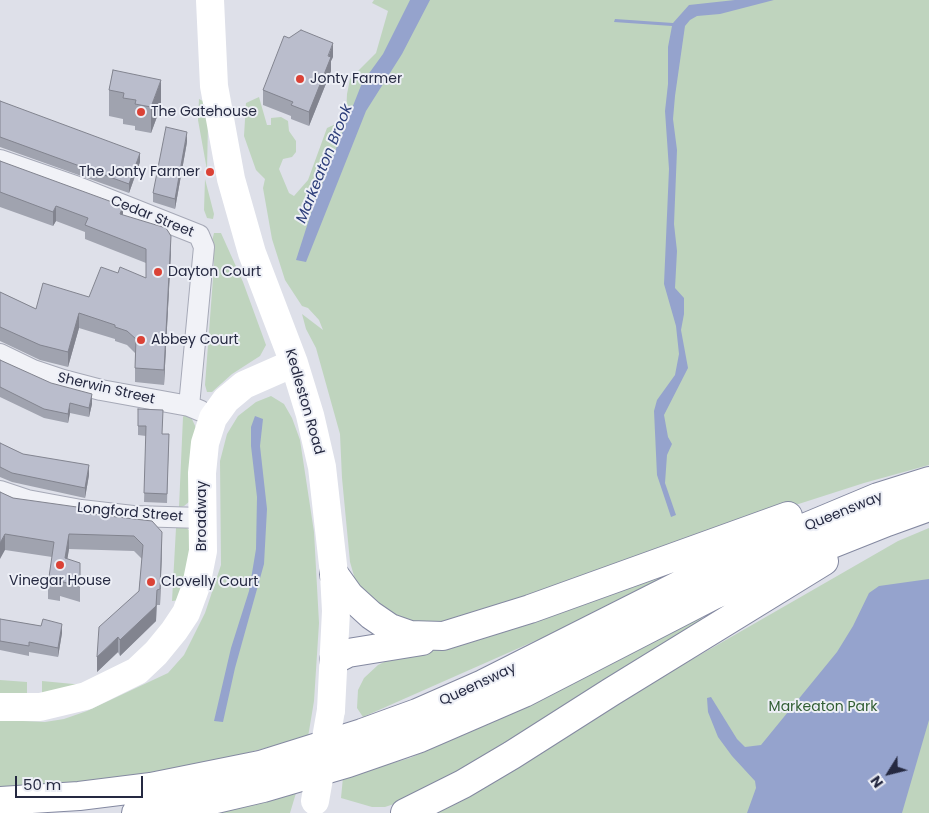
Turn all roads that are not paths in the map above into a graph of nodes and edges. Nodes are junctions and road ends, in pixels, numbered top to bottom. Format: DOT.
graph roads {
  1 [pos="210,0"];
  2 [pos="0,160"];
  3 [pos="0,354"];
  4 [pos="294,363"];
  5 [pos="189,406"];
  6 [pos="213,418"];
  7 [pos="929,481"];
  8 [pos="0,491"];
  9 [pos="929,508"];
  10 [pos="882,509"];
  11 [pos="202,518"];
  12 [pos="334,574"];
  13 [pos="443,636"];
  14 [pos="334,660"];
  15 [pos="0,707"];
  16 [pos="0,801"];
  17 [pos="313,807"];
  18 [pos="136,813"];
  19 [pos="406,813"];
  1 -- 4 [label="main road, Kedleston Road"];
  2 -- 5 [label="street, Cedar Street"];
  3 -- 5 [label="street, Sherwin Street"];
  4 -- 6 [label="main road, Broadway"];
  4 -- 12 [label="main road, Kedleston Road"];
  5 -- 6 [label="street, Sherwin Street"];
  6 -- 11 [label="main road, Broadway"];
  7 -- 10 [label="main road, Queensway"];
  8 -- 11 [label="street, Longford Street"];
  9 -- 10 [label="main road, Queensway"];
  10 -- 13 [label="main road"];
  10 -- 16 [label="main road, Queensway"];
  10 -- 18 [label="main road, Queensway"];
  10 -- 19 [label="main road"];
  11 -- 15 [label="main road, Broadway"];
  12 -- 13 [label="main road"];
  12 -- 14 [label="main road, Kedleston Road"];
  13 -- 14 [label="main road"];
  14 -- 17 [label="main road, Kedleston Road, bridge"];
}
